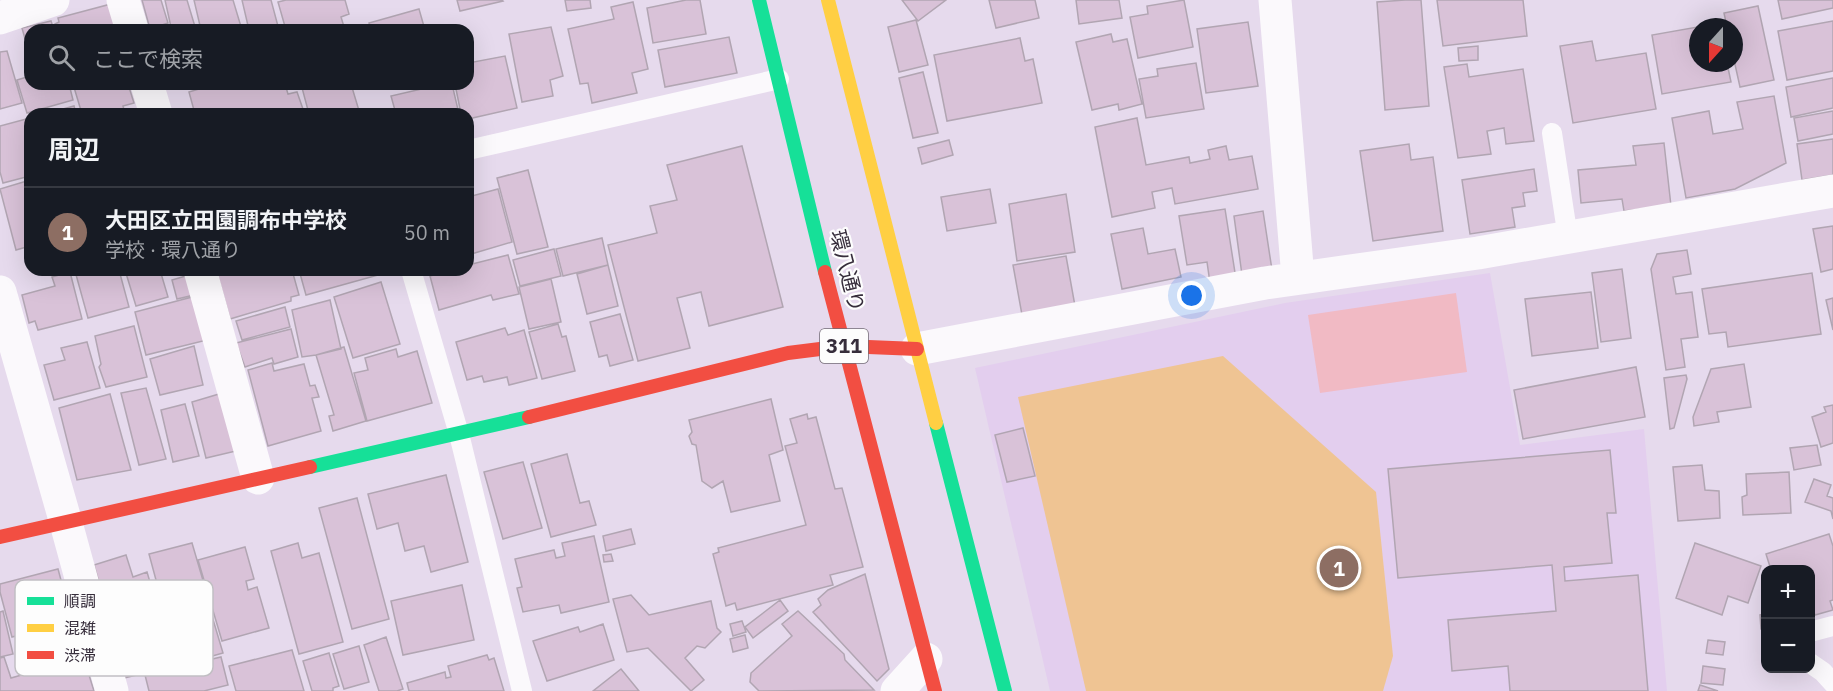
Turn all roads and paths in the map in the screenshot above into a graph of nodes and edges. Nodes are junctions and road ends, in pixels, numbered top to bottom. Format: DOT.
graph roads {
  1 [pos="53,0"];
  2 [pos="123,0"];
  3 [pos="759,0"];
  4 [pos="828,0"];
  5 [pos="1275,0"];
  6 [pos="0,18"];
  7 [pos="130,24"];
  8 [pos="779,79"];
  9 [pos="149,90"];
  10 [pos="154,108"];
  11 [pos="1552,133"];
  12 [pos="474,149"];
  13 [pos="1833,191"];
  14 [pos="1568,238"];
  15 [pos="202,276"];
  16 [pos="413,276"];
  17 [pos="1298,278"];
  18 [pos="0,292"];
  19 [pos="844,346"];
  20 [pos="917,349"];
  21 [pos="459,434"];
  22 [pos="258,478"];
  23 [pos="66,523"];
  24 [pos="0,537"];
  25 [pos="82,580"];
  26 [pos="1833,626"];
  27 [pos="1815,631"];
  28 [pos="926,659"];
  29 [pos="1815,666"];
  30 [pos="108,676"];
  31 [pos="1833,683"];
  32 [pos="112,691"];
  33 [pos="522,691"];
  34 [pos="897,691"];
  35 [pos="935,691"];
  36 [pos="1005,691"];
  1 -- 6 [label="street"];
  2 -- 7 [label="street"];
  3 -- 8 [label="main road, 環八通り / 311"];
  4 -- 20 [label="main road"];
  5 -- 17 [label="street"];
  8 -- 12 [label="lane"];
  8 -- 19 [label="main road, 環八通り / 311"];
  9 -- 10 [label="street"];
  11 -- 14 [label="lane"];
  13 -- 14 [label="street"];
  14 -- 17 [label="street"];
  15 -- 22 [label="street"];
  16 -- 21 [label="lane"];
  17 -- 20 [label="street"];
  18 -- 23 [label="street"];
  19 -- 20 [label="main road"];
  19 -- 21 [label="main road"];
  19 -- 28 [label="main road, 環八通り / 311"];
  20 -- 36 [label="main road"];
  21 -- 22 [label="main road"];
  21 -- 33 [label="lane"];
  22 -- 23 [label="main road"];
  23 -- 24 [label="main road"];
  23 -- 25 [label="street"];
  26 -- 27 [label="lane"];
  28 -- 34 [label="street"];
  28 -- 35 [label="main road, 環八通り / 311"];
  29 -- 31 [label="lane"];
  30 -- 32 [label="street"];
}
